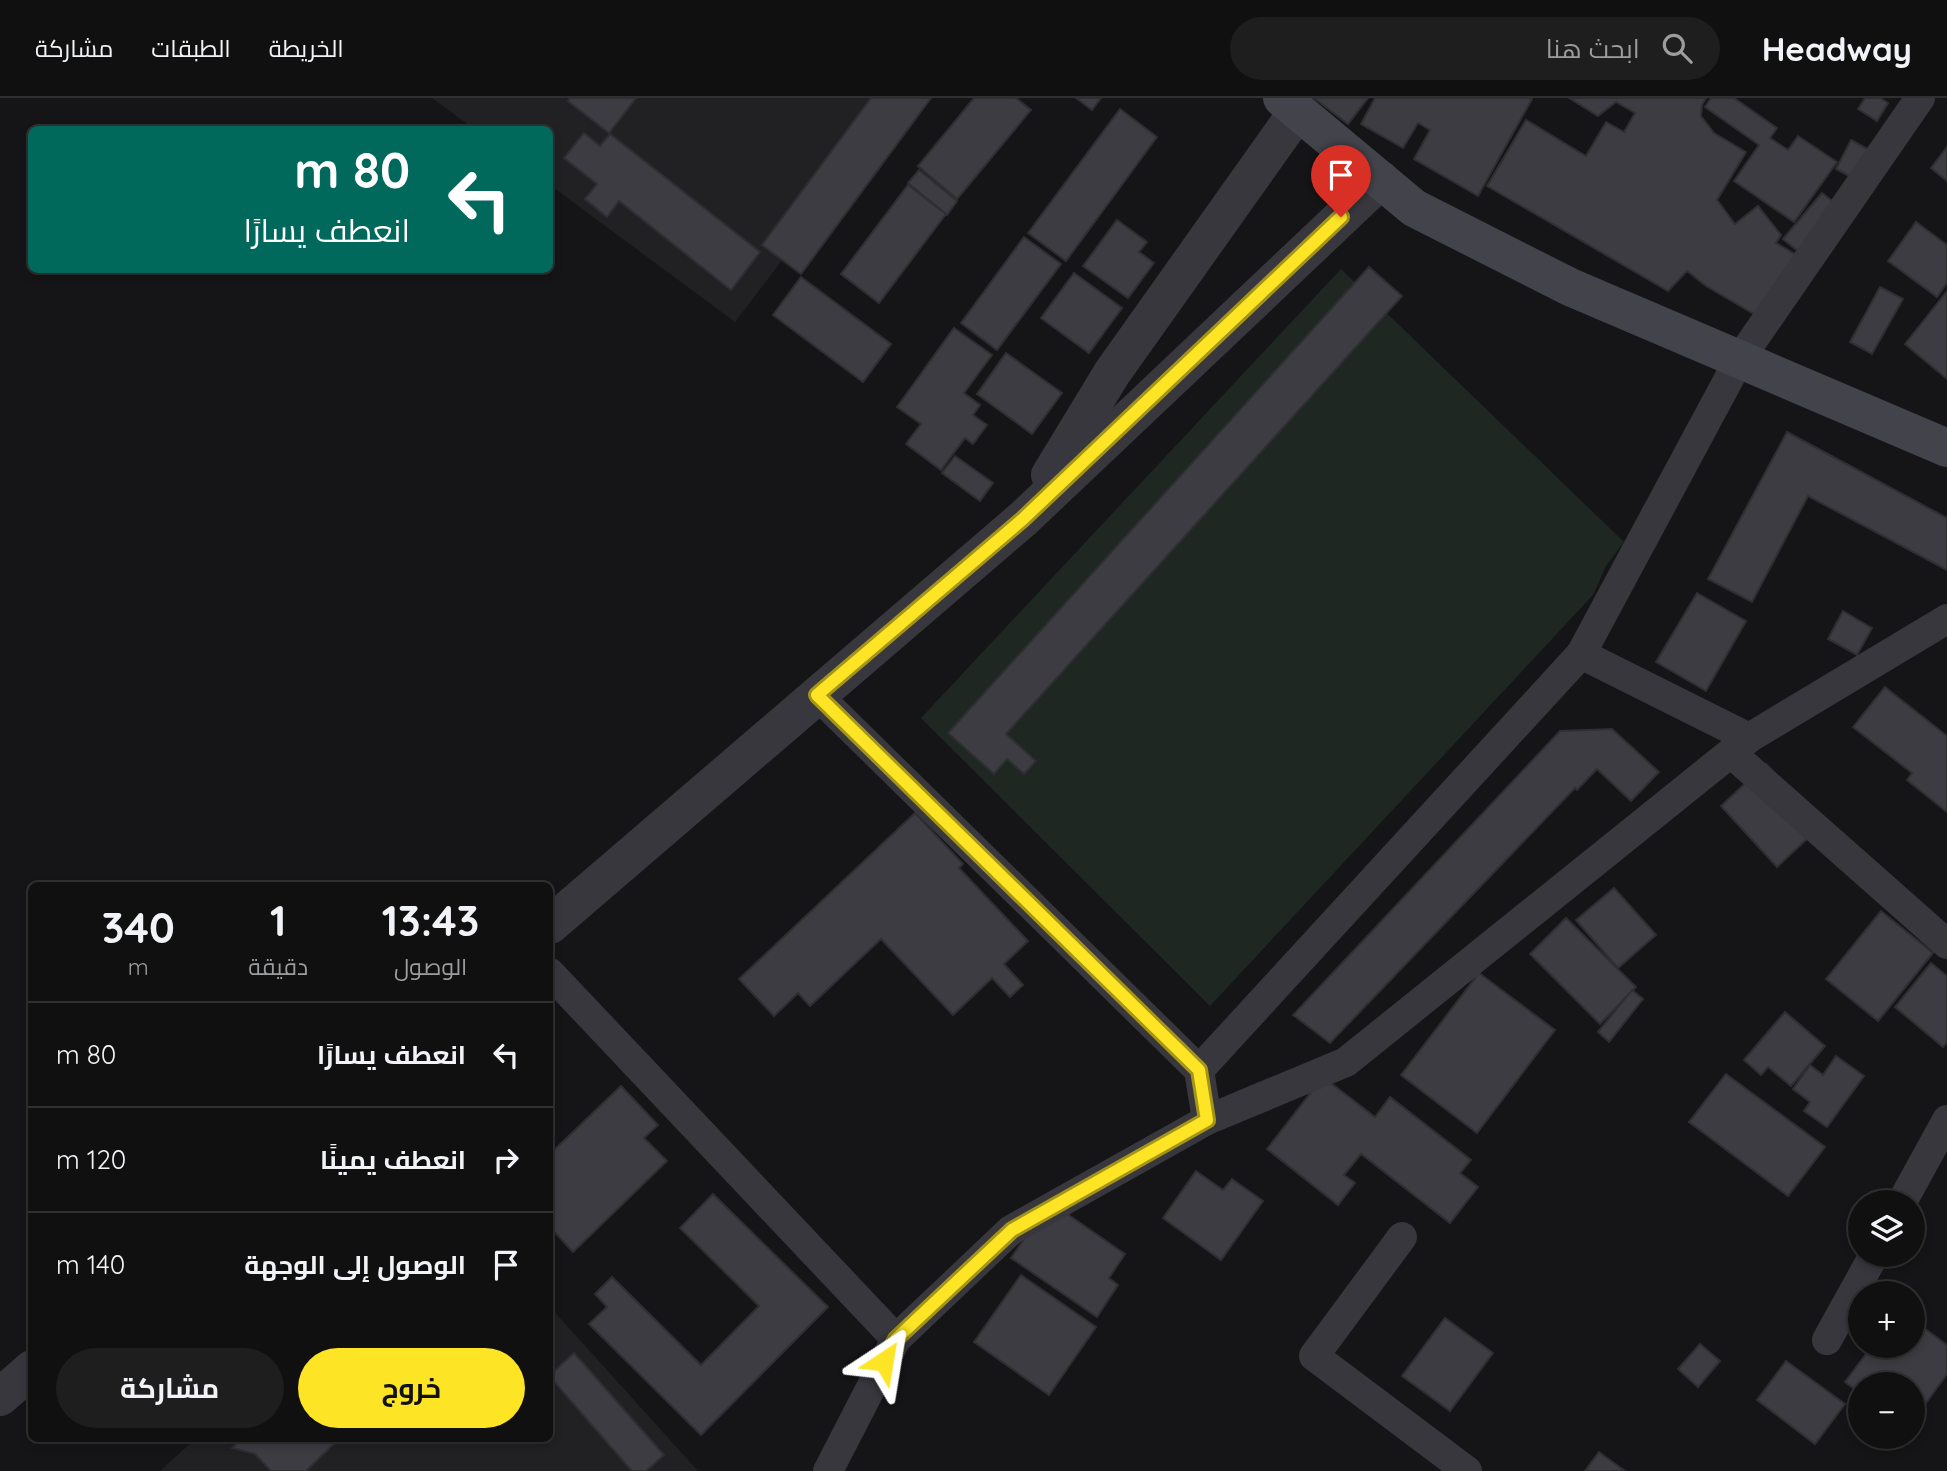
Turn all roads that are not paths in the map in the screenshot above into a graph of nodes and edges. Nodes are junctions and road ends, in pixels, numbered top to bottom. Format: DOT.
graph roads {
  1 [pos="1920,98"];
  2 [pos="1290,104"];
  3 [pos="1381,180"];
  4 [pos="1739,360"];
  5 [pos="1947,449"];
  6 [pos="1023,519"];
  7 [pos="1947,619"];
  8 [pos="1581,654"];
  9 [pos="817,695"];
  10 [pos="1740,746"];
  11 [pos="553,922"];
  12 [pos="1947,944"];
  13 [pos="553,976"];
  14 [pos="1199,1070"];
  15 [pos="1207,1120"];
  16 [pos="1947,1120"];
  17 [pos="1909,1190"];
  18 [pos="1402,1237"];
  19 [pos="1867,1267"];
  20 [pos="896,1339"];
  21 [pos="1827,1340"];
  22 [pos="28,1373"];
  23 [pos="0,1396"];
  24 [pos="828,1471"];
  25 [pos="1467,1471"];
  1 -- 4 [label="street"];
  2 -- 3 [label="main road"];
  2 -- 6 [label="street"];
  3 -- 4 [label="main road"];
  3 -- 6 [label="street"];
  4 -- 5 [label="main road"];
  4 -- 8 [label="street"];
  6 -- 9 [label="street"];
  7 -- 10 [label="street"];
  8 -- 10 [label="street"];
  8 -- 14 [label="street"];
  9 -- 11 [label="street"];
  9 -- 14 [label="street"];
  10 -- 12 [label="street"];
  10 -- 15 [label="street"];
  13 -- 20 [label="street"];
  14 -- 15 [label="street"];
  15 -- 20 [label="street"];
  16 -- 17 [label="street"];
  18 -- 25 [label="street"];
  19 -- 21 [label="street"];
  20 -- 24 [label="street"];
  22 -- 23 [label="street"];
}
